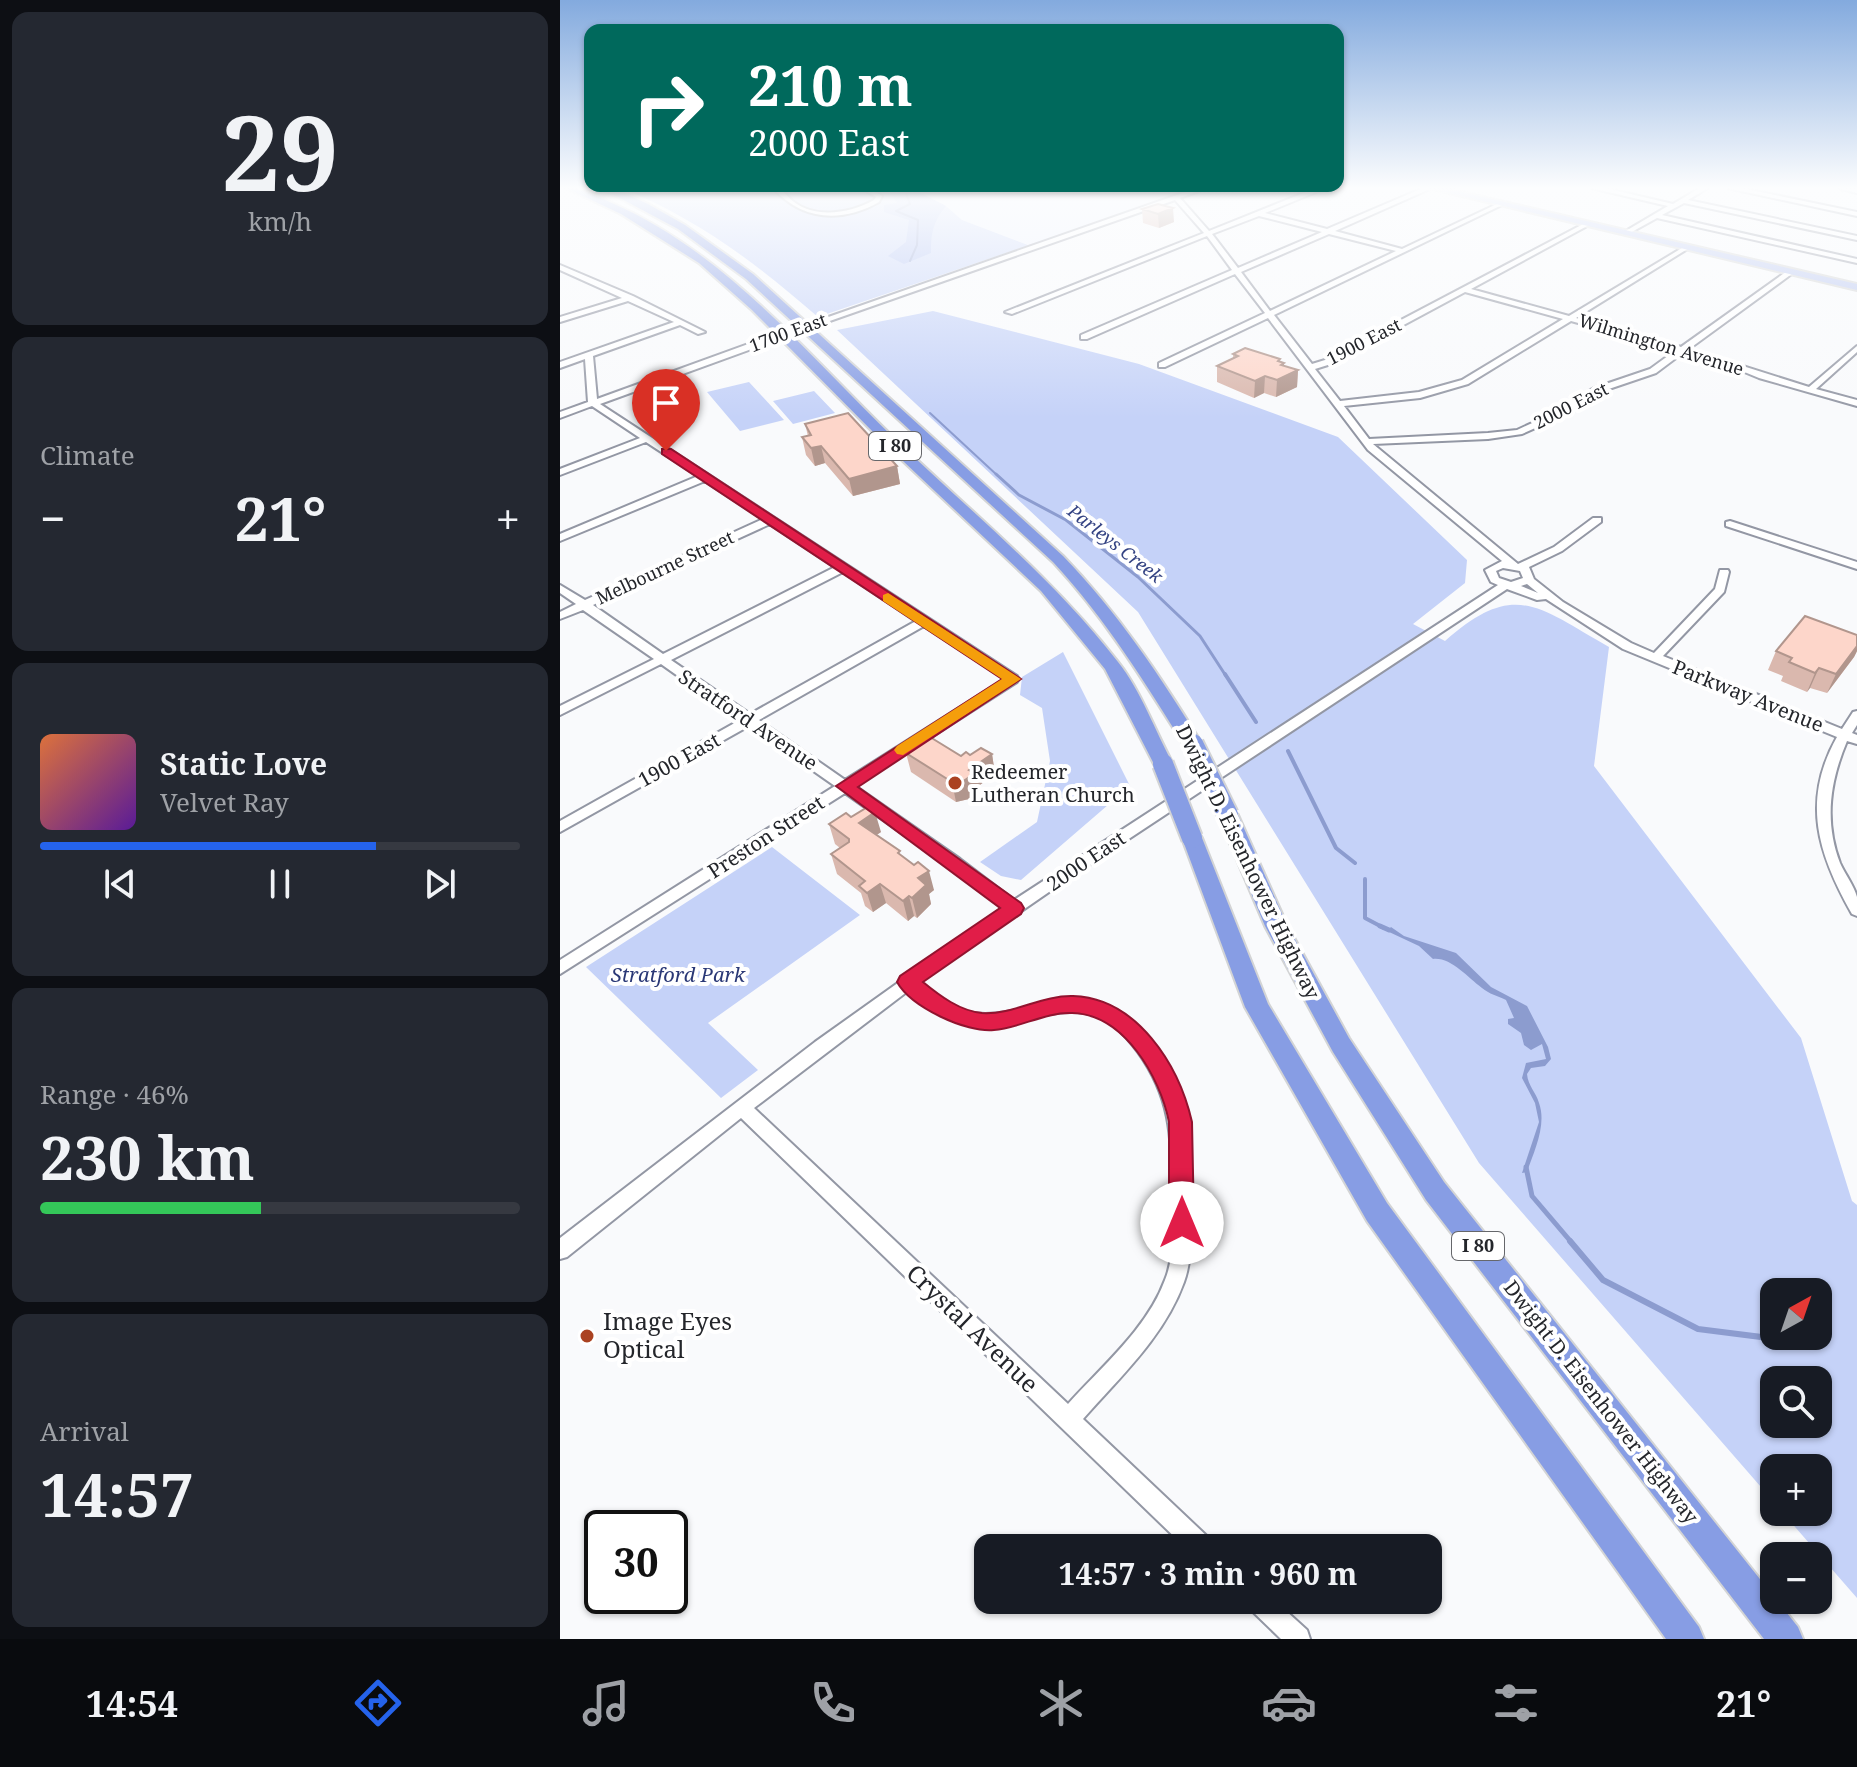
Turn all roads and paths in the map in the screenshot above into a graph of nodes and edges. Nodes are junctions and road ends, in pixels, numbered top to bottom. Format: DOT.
graph roads {
  1 [pos="707,264"];
  2 [pos="738,264"];
  3 [pos="990,264"];
  4 [pos="1130,264"];
  5 [pos="1231,264"];
  6 [pos="1254,264"];
  7 [pos="1375,264"];
  8 [pos="1510,264"];
  9 [pos="1658,264"];
  10 [pos="1762,264"];
  11 [pos="560,267"];
  12 [pos="1790,271"];
  13 [pos="1237,272"];
  14 [pos="579,275"];
  15 [pos="560,281"];
  16 [pos="1854,284"];
  17 [pos="1464,289"];
  18 [pos="630,298"];
  19 [pos="1009,312"];
  20 [pos="1269,315"];
  21 [pos="1569,318"];
  22 [pos="560,320"];
  23 [pos="680,323"];
  24 [pos="701,332"];
  25 [pos="1084,337"];
  26 [pos="1857,348"];
  27 [pos="1684,350"];
  28 [pos="589,355"];
  29 [pos="560,365"];
  30 [pos="1162,365"];
  31 [pos="1309,368"];
  32 [pos="1810,390"];
  33 [pos="593,403"];
  34 [pos="1857,403"];
  35 [pos="1337,404"];
  36 [pos="560,415"];
  37 [pos="647,438"];
  38 [pos="1367,442"];
  39 [pos="560,472"];
  40 [pos="705,477"];
  41 [pos="770,520"];
  42 [pos="1597,520"];
  43 [pos="1730,524"];
  44 [pos="1472,532"];
  45 [pos="560,538"];
  46 [pos="1517,566"];
  47 [pos="1857,566"];
  48 [pos="842,568"];
  49 [pos="1493,572"];
  50 [pos="1724,572"];
  51 [pos="1529,580"];
  52 [pos="1511,585"];
  53 [pos="560,588"];
  54 [pos="1559,604"];
  55 [pos="584,605"];
  56 [pos="1471,606"];
  57 [pos="560,616"];
  58 [pos="924,621"];
  59 [pos="1655,658"];
  60 [pos="661,660"];
  61 [pos="560,711"];
  62 [pos="1857,715"];
  63 [pos="749,720"];
  64 [pos="1850,737"];
  65 [pos="845,786"];
  66 [pos="560,827"];
  67 [pos="1014,908"];
  68 [pos="1857,910"];
  69 [pos="560,968"];
  70 [pos="908,982"];
  71 [pos="743,1109"];
  72 [pos="560,1250"];
  73 [pos="1068,1420"];
  74 [pos="1188,1534"];
  75 [pos="1272,1614"];
  76 [pos="1298,1639"];
  77 [pos="1687,1639"];
  78 [pos="1786,1639"];
  1 -- 77 [label="highway, Dwight D. Eisenhower Highway / I 80, bridge"];
  2 -- 78 [label="highway, Dwight D. Eisenhower Highway / I 80, bridge"];
  3 -- 33 [label="street, 1700 East, bridge"];
  4 -- 19 [label="street"];
  5 -- 13 [label="street"];
  6 -- 13 [label="street"];
  7 -- 20 [label="street"];
  8 -- 17 [label="street, 1900 East"];
  9 -- 21 [label="street"];
  10 -- 12 [label="main road"];
  11 -- 14 [label="street"];
  12 -- 16 [label="main road"];
  12 -- 27 [label="street, 2000 East"];
  13 -- 20 [label="street"];
  13 -- 25 [label="street"];
  14 -- 15 [label="street"];
  14 -- 18 [label="street"];
  17 -- 21 [label="street, Wilmington Avenue"];
  17 -- 31 [label="street, 1900 East"];
  18 -- 22 [label="street"];
  18 -- 23 [label="street"];
  20 -- 30 [label="street"];
  20 -- 31 [label="street"];
  21 -- 27 [label="street, Wilmington Avenue"];
  21 -- 35 [label="street"];
  23 -- 24 [label="street"];
  23 -- 28 [label="street"];
  26 -- 32 [label="street"];
  27 -- 32 [label="street, Wilmington Avenue"];
  27 -- 38 [label="street, 2000 East"];
  28 -- 29 [label="street"];
  28 -- 33 [label="street"];
  31 -- 35 [label="street"];
  32 -- 34 [label="street, Wilmington Avenue"];
  33 -- 36 [label="street, 1700 East"];
  33 -- 37 [label="street"];
  35 -- 38 [label="street"];
  37 -- 39 [label="street"];
  37 -- 40 [label="street"];
  38 -- 44 [label="street"];
  40 -- 41 [label="street"];
  40 -- 45 [label="street"];
  41 -- 48 [label="street"];
  41 -- 55 [label="street, Melbourne Street"];
  42 -- 46 [label="street"];
  43 -- 47 [label="street"];
  44 -- 46 [label="street"];
  44 -- 49 [label="street"];
  46 -- 49 [label="street"];
  46 -- 51 [label="street"];
  48 -- 58 [label="street"];
  48 -- 60 [label="street"];
  49 -- 52 [label="street"];
  49 -- 56 [label="street, 2000 East"];
  50 -- 59 [label="street"];
  51 -- 52 [label="street, 2000 East"];
  51 -- 54 [label="street"];
  52 -- 54 [label="street"];
  52 -- 56 [label="street, 2000 East"];
  53 -- 55 [label="street, Stratford Avenue"];
  54 -- 59 [label="street, Parkway Avenue"];
  55 -- 57 [label="street, Melbourne Street"];
  55 -- 60 [label="street, Stratford Avenue"];
  56 -- 67 [label="street, 2000 East"];
  58 -- 63 [label="street, 1900 East"];
  58 -- 65 [label="street, Preston Street"];
  59 -- 64 [label="street, Parkway Avenue"];
  60 -- 61 [label="street"];
  60 -- 63 [label="street, Stratford Avenue"];
  62 -- 64 [label="street"];
  63 -- 65 [label="street, Stratford Avenue"];
  63 -- 66 [label="street, 1900 East"];
  64 -- 68 [label="street"];
  65 -- 67 [label="street, Stratford Avenue"];
  65 -- 69 [label="street, Preston Street"];
  67 -- 70 [label="street, 2000 East"];
  70 -- 71 [label="street, 2000 East"];
  70 -- 73 [label="street"];
  71 -- 72 [label="street, 2000 East"];
  71 -- 73 [label="street, Crystal Avenue"];
  73 -- 74 [label="street, Crystal Avenue"];
  75 -- 76 [label="street"];
}
